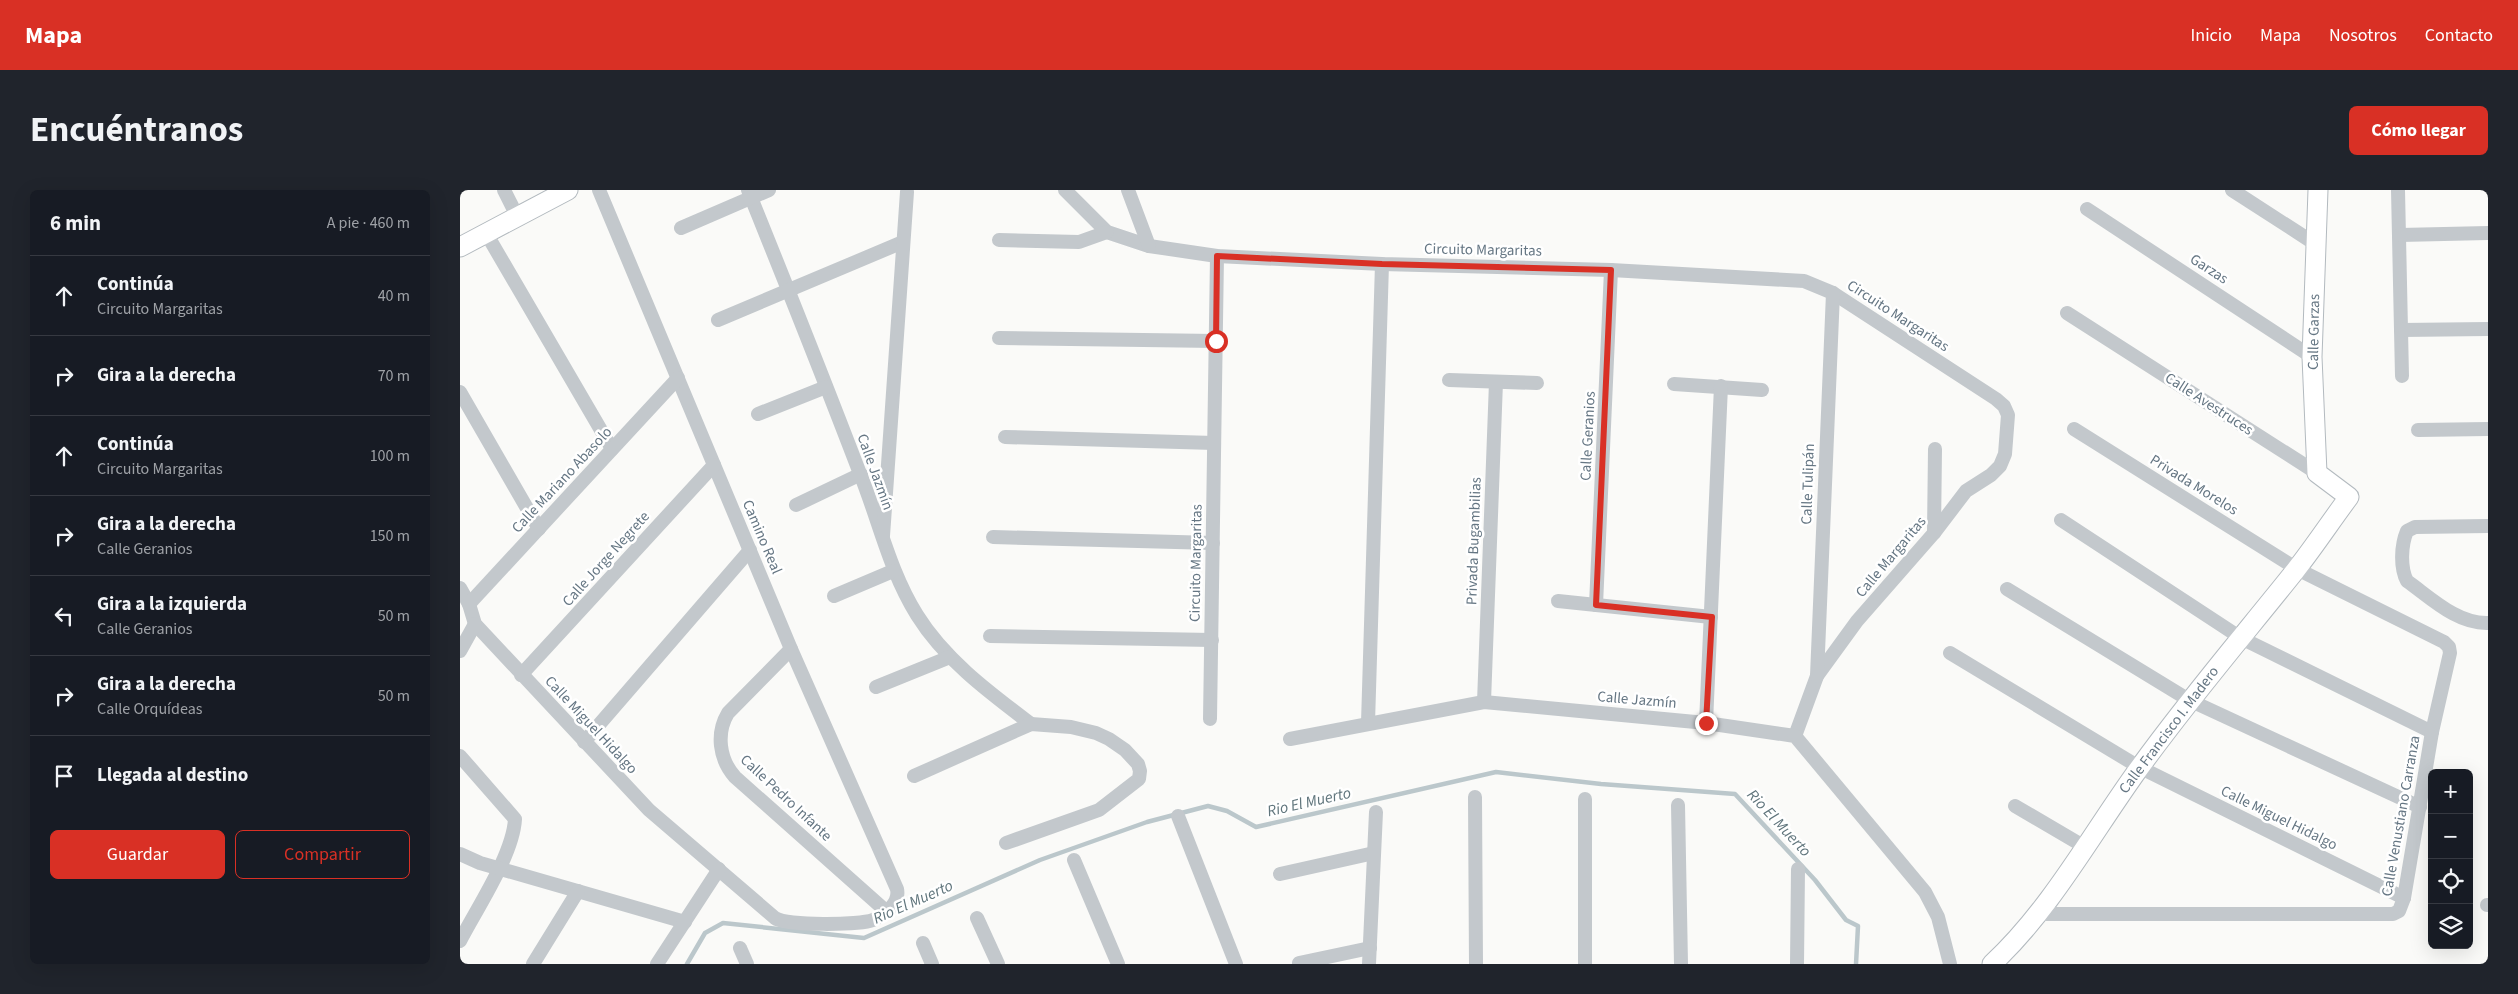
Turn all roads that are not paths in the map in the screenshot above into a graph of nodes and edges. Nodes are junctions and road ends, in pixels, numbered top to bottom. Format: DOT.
graph roads {
  1 [pos="504,190"];
  2 [pos="568,190"];
  3 [pos="599,190"];
  4 [pos="769,190"];
  5 [pos="1065,190"];
  6 [pos="1128,190"];
  7 [pos="2232,190"];
  8 [pos="2318,190"];
  9 [pos="2398,190"];
  10 [pos="907,192"];
  11 [pos="750,194"];
  12 [pos="2087,208"];
  13 [pos="517,216"];
  14 [pos="681,228"];
  15 [pos="1107,232"];
  16 [pos="486,233"];
  17 [pos="2488,233"];
  18 [pos="2400,235"];
  19 [pos="999,240"];
  20 [pos="903,242"];
  21 [pos="2316,244"];
  22 [pos="1149,246"];
  23 [pos="460,247"];
  24 [pos="1217,256"];
  25 [pos="1382,264"];
  26 [pos="1611,270"];
  27 [pos="788,291"];
  28 [pos="1833,293"];
  29 [pos="2068,314"];
  30 [pos="718,320"];
  31 [pos="2488,329"];
  32 [pos="2401,330"];
  33 [pos="999,338"];
  34 [pos="1216,341"];
  35 [pos="2312,357"];
  36 [pos="2402,376"];
  37 [pos="678,378"];
  38 [pos="1449,380"];
  39 [pos="1496,382"];
  40 [pos="1537,383"];
  41 [pos="1674,384"];
  42 [pos="1721,386"];
  43 [pos="826,387"];
  44 [pos="1762,390"];
  45 [pos="460,392"];
  46 [pos="2004,406"];
  47 [pos="758,414"];
  48 [pos="2074,429"];
  49 [pos="2488,429"];
  50 [pos="2418,430"];
  51 [pos="1005,437"];
  52 [pos="1214,443"];
  53 [pos="612,449"];
  54 [pos="1935,449"];
  55 [pos="714,465"];
  56 [pos="2317,473"];
  57 [pos="861,474"];
  58 [pos="2349,497"];
  59 [pos="796,505"];
  60 [pos="2061,520"];
  61 [pos="2488,526"];
  62 [pos="539,529"];
  63 [pos="1934,533"];
  64 [pos="993,537"];
  65 [pos="1213,543"];
  66 [pos="883,544"];
  67 [pos="750,550"];
  68 [pos="2297,569"];
  69 [pos="893,571"];
  70 [pos="460,588"];
  71 [pos="2007,589"];
  72 [pos="834,596"];
  73 [pos="1558,602"];
  74 [pos="469,604"];
  75 [pos="1596,605"];
  76 [pos="1712,617"];
  77 [pos="2488,623"];
  78 [pos="475,624"];
  79 [pos="990,636"];
  80 [pos="2241,638"];
  81 [pos="1212,640"];
  82 [pos="2449,647"];
  83 [pos="791,648"];
  84 [pos="460,650"];
  85 [pos="1950,653"];
  86 [pos="950,657"];
  87 [pos="521,676"];
  88 [pos="1818,676"];
  89 [pos="876,687"];
  90 [pos="2189,700"];
  91 [pos="1484,702"];
  92 [pos="1210,719"];
  93 [pos="1368,723"];
  94 [pos="1706,723"];
  95 [pos="1032,724"];
  96 [pos="2432,732"];
  97 [pos="1795,736"];
  98 [pos="1290,739"];
  99 [pos="584,742"];
  100 [pos="460,756"];
  101 [pos="2139,767"];
  102 [pos="914,776"];
  103 [pos="1475,797"];
  104 [pos="1585,799"];
  105 [pos="1678,805"];
  106 [pos="2015,806"];
  107 [pos="2420,807"];
  108 [pos="1376,812"];
  109 [pos="1178,816"];
  110 [pos="1006,843"];
  111 [pos="2085,846"];
  112 [pos="1374,854"];
  113 [pos="462,860"];
  114 [pos="1074,860"];
  115 [pos="499,869"];
  116 [pos="719,869"];
  117 [pos="1798,869"];
  118 [pos="1280,874"];
  119 [pos="578,892"];
  120 [pos="2404,898"];
  121 [pos="887,912"];
  122 [pos="2037,914"];
  123 [pos="977,918"];
  124 [pos="685,922"];
  125 [pos="460,941"];
  126 [pos="923,943"];
  127 [pos="740,948"];
  128 [pos="1370,948"];
  129 [pos="1299,963"];
  130 [pos="533,964"];
  131 [pos="657,964"];
  132 [pos="747,964"];
  133 [pos="932,964"];
  134 [pos="998,964"];
  135 [pos="1118,964"];
  136 [pos="1236,964"];
  137 [pos="1369,964"];
  138 [pos="1476,964"];
  139 [pos="1585,964"];
  140 [pos="1681,964"];
  141 [pos="1797,964"];
  142 [pos="1950,964"];
  143 [pos="1992,964"];
  1 -- 13 [label="street"];
  2 -- 13 [label="main road"];
  3 -- 37 [label="street, Camino Real"];
  4 -- 11 [label="street"];
  5 -- 15 [label="street"];
  6 -- 22 [label="street"];
  7 -- 21 [label="street"];
  8 -- 21 [label="main road, Calle Garzas"];
  9 -- 18 [label="street"];
  10 -- 20 [label="street"];
  11 -- 14 [label="street"];
  11 -- 27 [label="street, Calle Jazmín"];
  12 -- 35 [label="street, Garzas"];
  13 -- 16 [label="main road"];
  15 -- 19 [label="street"];
  15 -- 22 [label="street, Circuito Margaritas"];
  16 -- 23 [label="main road"];
  16 -- 53 [label="street"];
  17 -- 18 [label="street"];
  18 -- 32 [label="street"];
  20 -- 27 [label="street"];
  20 -- 66 [label="street"];
  21 -- 35 [label="main road, Calle Garzas"];
  22 -- 24 [label="street, Circuito Margaritas"];
  24 -- 25 [label="street, Circuito Margaritas"];
  24 -- 34 [label="street, Circuito Margaritas"];
  25 -- 26 [label="street, Circuito Margaritas"];
  25 -- 93 [label="street"];
  26 -- 28 [label="street, Circuito Margaritas"];
  26 -- 75 [label="street, Calle Geranios"];
  27 -- 30 [label="street"];
  27 -- 43 [label="street, Calle Jazmín"];
  28 -- 46 [label="street, Circuito Margaritas"];
  28 -- 88 [label="street, Calle Tulipán"];
  29 -- 56 [label="street, Calle Avestruces"];
  31 -- 32 [label="street"];
  32 -- 36 [label="street"];
  33 -- 34 [label="street"];
  34 -- 52 [label="street, Circuito Margaritas"];
  35 -- 56 [label="main road, Calle Garzas"];
  37 -- 53 [label="street, Calle Mariano Abasolo"];
  37 -- 55 [label="street, Camino Real"];
  38 -- 39 [label="street"];
  39 -- 40 [label="street"];
  39 -- 91 [label="street, Privada Bugambilias"];
  41 -- 42 [label="street"];
  42 -- 44 [label="street"];
  42 -- 76 [label="street"];
  43 -- 47 [label="street"];
  43 -- 57 [label="street, Calle Jazmín"];
  45 -- 62 [label="street"];
  46 -- 63 [label="street, Calle Margaritas"];
  48 -- 68 [label="street, Privada Morelos"];
  49 -- 50 [label="street"];
  51 -- 52 [label="street"];
  52 -- 65 [label="street, Circuito Margaritas"];
  53 -- 62 [label="street, Calle Mariano Abasolo"];
  54 -- 63 [label="street"];
  55 -- 67 [label="street, Camino Real"];
  55 -- 87 [label="street, Calle Jorge Negrete"];
  56 -- 58 [label="main road, Calle Avestruces"];
  57 -- 59 [label="street"];
  57 -- 66 [label="street, Calle Jazmín"];
  58 -- 68 [label="main road, Calle Francisco I. Madero"];
  60 -- 80 [label="street"];
  61 -- 77 [label="street"];
  62 -- 74 [label="street, Calle Mariano Abasolo"];
  63 -- 88 [label="street, Calle Margaritas"];
  64 -- 65 [label="street"];
  65 -- 81 [label="street, Circuito Margaritas"];
  66 -- 69 [label="street, Calle Jazmín"];
  67 -- 83 [label="street, Camino Real"];
  67 -- 99 [label="street"];
  68 -- 80 [label="main road, Calle Francisco I. Madero"];
  68 -- 82 [label="street, Privada Morelos"];
  69 -- 72 [label="street"];
  69 -- 86 [label="street, Calle Jazmín"];
  70 -- 74 [label="street, Calle Miguel Hidalgo"];
  71 -- 90 [label="street"];
  73 -- 75 [label="street"];
  74 -- 78 [label="street, Calle Miguel Hidalgo"];
  75 -- 76 [label="street"];
  76 -- 94 [label="street"];
  78 -- 84 [label="street"];
  78 -- 87 [label="street, Calle Miguel Hidalgo"];
  79 -- 81 [label="street"];
  80 -- 90 [label="main road, Calle Francisco I. Madero"];
  80 -- 96 [label="street"];
  81 -- 92 [label="street, Circuito Margaritas"];
  82 -- 96 [label="street, Calle Venustiano Carranza"];
  83 -- 121 [label="street, Camino Real"];
  83 -- 121 [label="street, Calle Pedro Infante"];
  85 -- 101 [label="street, Calle Miguel Hidalgo"];
  86 -- 89 [label="street"];
  86 -- 95 [label="street, Calle Jazmín"];
  87 -- 99 [label="street, Calle Miguel Hidalgo"];
  88 -- 97 [label="street, Calle Margaritas"];
  90 -- 101 [label="main road, Calle Francisco I. Madero"];
  90 -- 107 [label="street"];
  91 -- 93 [label="street, Calle Jazmín"];
  91 -- 94 [label="street, Calle Jazmín"];
  93 -- 98 [label="street, Calle Jazmín"];
  94 -- 97 [label="street, Calle Jazmín"];
  95 -- 102 [label="street"];
  95 -- 110 [label="street"];
  96 -- 107 [label="street, Calle Venustiano Carranza"];
  97 -- 142 [label="street"];
  99 -- 116 [label="street, Calle Miguel Hidalgo"];
  100 -- 115 [label="street"];
  101 -- 111 [label="main road, Calle Francisco I. Madero"];
  101 -- 120 [label="street, Calle Miguel Hidalgo"];
  103 -- 138 [label="street"];
  104 -- 139 [label="street"];
  105 -- 140 [label="street"];
  106 -- 111 [label="street"];
  107 -- 120 [label="street, Calle Venustiano Carranza"];
  108 -- 112 [label="street"];
  109 -- 136 [label="street"];
  111 -- 122 [label="main road, Calle Francisco I. Madero"];
  112 -- 118 [label="street"];
  112 -- 128 [label="street"];
  113 -- 115 [label="street"];
  114 -- 135 [label="street"];
  115 -- 119 [label="street"];
  115 -- 125 [label="street"];
  116 -- 121 [label="street, Calle Miguel Hidalgo"];
  116 -- 124 [label="street"];
  117 -- 141 [label="street"];
  119 -- 124 [label="street"];
  119 -- 130 [label="street"];
  120 -- 122 [label="street, Calle Venustiano Carranza"];
  122 -- 143 [label="main road, Calle Francisco I. Madero"];
  123 -- 134 [label="street"];
  124 -- 131 [label="street"];
  126 -- 133 [label="street"];
  127 -- 132 [label="street"];
  128 -- 129 [label="street"];
  128 -- 137 [label="street"];
}
